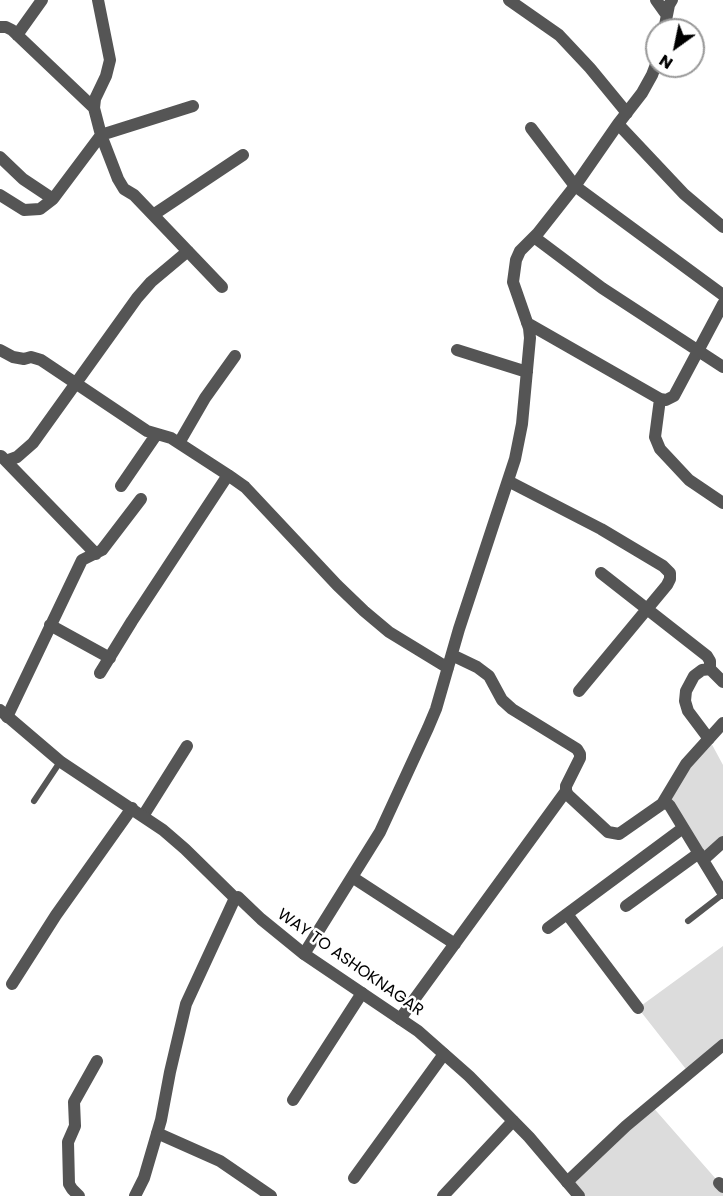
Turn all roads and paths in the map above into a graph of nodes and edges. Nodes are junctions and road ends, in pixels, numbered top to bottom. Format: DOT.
graph roads {
  1 [pos="42,0"];
  2 [pos="98,0"];
  3 [pos="509,0"];
  4 [pos="656,0"];
  5 [pos="672,0"];
  6 [pos="666,14"];
  7 [pos="666,18"];
  8 [pos="0,27"];
  9 [pos="17,35"];
  10 [pos="650,78"];
  11 [pos="193,106"];
  12 [pos="94,108"];
  13 [pos="627,113"];
  14 [pos="618,124"];
  15 [pos="531,128"];
  16 [pos="101,135"];
  17 [pos="243,154"];
  18 [pos="0,158"];
  19 [pos="576,186"];
  20 [pos="0,195"];
  21 [pos="53,199"];
  22 [pos="153,215"];
  23 [pos="723,227"];
  24 [pos="534,237"];
  25 [pos="188,251"];
  26 [pos="222,287"];
  27 [pos="723,295"];
  28 [pos="723,304"];
  29 [pos="527,323"];
  30 [pos="0,350"];
  31 [pos="457,350"];
  32 [pos="698,351"];
  33 [pos="235,356"];
  34 [pos="723,367"];
  35 [pos="527,372"];
  36 [pos="75,383"];
  37 [pos="660,399"];
  38 [pos="156,435"];
  39 [pos="179,443"];
  40 [pos="3,458"];
  41 [pos="228,475"];
  42 [pos="508,481"];
  43 [pos="121,486"];
  44 [pos="141,499"];
  45 [pos="723,503"];
  46 [pos="96,554"];
  47 [pos="601,573"];
  48 [pos="645,608"];
  49 [pos="50,625"];
  50 [pos="452,655"];
  51 [pos="110,658"];
  52 [pos="448,668"];
  53 [pos="710,669"];
  54 [pos="100,673"];
  55 [pos="723,682"];
  56 [pos="579,691"];
  57 [pos="4,713"];
  58 [pos="723,723"];
  59 [pos="709,739"];
  60 [pos="187,746"];
  61 [pos="60,762"];
  62 [pos="566,791"];
  63 [pos="34,801"];
  64 [pos="662,804"];
  65 [pos="137,812"];
  66 [pos="683,828"];
  67 [pos="723,842"];
  68 [pos="701,857"];
  69 [pos="352,877"];
  70 [pos="723,893"];
  71 [pos="235,898"];
  72 [pos="626,906"];
  73 [pos="567,914"];
  74 [pos="688,921"];
  75 [pos="548,928"];
  76 [pos="455,944"];
  77 [pos="304,954"];
  78 [pos="12,984"];
  79 [pos="362,993"];
  80 [pos="638,1008"];
  81 [pos="400,1019"];
  82 [pos="723,1045"];
  83 [pos="444,1054"];
  84 [pos="98,1060"];
  85 [pos="293,1100"];
  86 [pos="513,1121"];
  87 [pos="157,1133"];
  88 [pos="354,1178"];
  89 [pos="567,1182"];
  90 [pos="80,1196"];
  91 [pos="135,1196"];
  92 [pos="271,1196"];
  93 [pos="443,1196"];
  94 [pos="579,1196"];
  1 -- 9 [label="street"];
  2 -- 12 [label="street"];
  3 -- 13 [label="street"];
  4 -- 6 [label="street"];
  5 -- 6 [label="street"];
  6 -- 7 [label="street"];
  8 -- 9 [label="street"];
  9 -- 12 [label="street"];
  10 -- 13 [label="street"];
  11 -- 16 [label="street"];
  12 -- 16 [label="street"];
  13 -- 14 [label="street"];
  14 -- 19 [label="street"];
  14 -- 23 [label="street"];
  15 -- 19 [label="street"];
  16 -- 21 [label="street"];
  16 -- 22 [label="street"];
  17 -- 22 [label="street"];
  18 -- 21 [label="street"];
  19 -- 24 [label="street"];
  19 -- 27 [label="street"];
  20 -- 21 [label="street"];
  22 -- 25 [label="street"];
  24 -- 29 [label="street"];
  24 -- 32 [label="street"];
  25 -- 26 [label="street"];
  25 -- 36 [label="street"];
  28 -- 32 [label="street"];
  29 -- 35 [label="street"];
  29 -- 37 [label="street"];
  30 -- 36 [label="street"];
  31 -- 35 [label="street"];
  32 -- 34 [label="street"];
  32 -- 37 [label="street"];
  33 -- 39 [label="street"];
  35 -- 42 [label="street"];
  36 -- 38 [label="street"];
  36 -- 40 [label="street"];
  37 -- 45 [label="street"];
  38 -- 39 [label="street"];
  38 -- 43 [label="street"];
  39 -- 41 [label="street"];
  40 -- 46 [label="street"];
  41 -- 51 [label="street"];
  41 -- 52 [label="street"];
  42 -- 48 [label="street"];
  42 -- 50 [label="street"];
  44 -- 46 [label="street"];
  46 -- 49 [label="street"];
  47 -- 48 [label="street"];
  48 -- 53 [label="street"];
  48 -- 56 [label="street"];
  49 -- 51 [label="street"];
  49 -- 57 [label="street"];
  50 -- 52 [label="street"];
  50 -- 62 [label="street"];
  51 -- 54 [label="street"];
  52 -- 69 [label="street"];
  53 -- 55 [label="street"];
  53 -- 59 [label="street"];
  57 -- 61 [label="street, WAY TO ASHOKNAGAR"];
  58 -- 59 [label="street"];
  59 -- 64 [label="street"];
  60 -- 65 [label="street"];
  61 -- 63 [label="lane"];
  61 -- 65 [label="street, WAY TO ASHOKNAGAR"];
  62 -- 64 [label="street"];
  62 -- 76 [label="street"];
  64 -- 66 [label="street"];
  65 -- 71 [label="street, WAY TO ASHOKNAGAR"];
  65 -- 78 [label="street"];
  66 -- 68 [label="street"];
  66 -- 73 [label="street"];
  67 -- 68 [label="street"];
  68 -- 70 [label="street"];
  68 -- 72 [label="street"];
  69 -- 76 [label="street"];
  69 -- 77 [label="street"];
  70 -- 74 [label="lane"];
  71 -- 77 [label="street, WAY TO ASHOKNAGAR"];
  71 -- 87 [label="street"];
  73 -- 75 [label="street"];
  73 -- 80 [label="street"];
  76 -- 81 [label="street"];
  77 -- 79 [label="street, WAY TO ASHOKNAGAR"];
  79 -- 81 [label="street, WAY TO ASHOKNAGAR"];
  79 -- 85 [label="street"];
  81 -- 83 [label="street, WAY TO ASHOKNAGAR"];
  82 -- 89 [label="street"];
  83 -- 86 [label="street, WAY TO ASHOKNAGAR"];
  83 -- 88 [label="street"];
  84 -- 90 [label="street"];
  86 -- 89 [label="street, WAY TO ASHOKNAGAR"];
  86 -- 93 [label="street"];
  87 -- 91 [label="street"];
  87 -- 92 [label="street"];
  89 -- 94 [label="street, WAY TO ASHOKNAGAR"];
}
